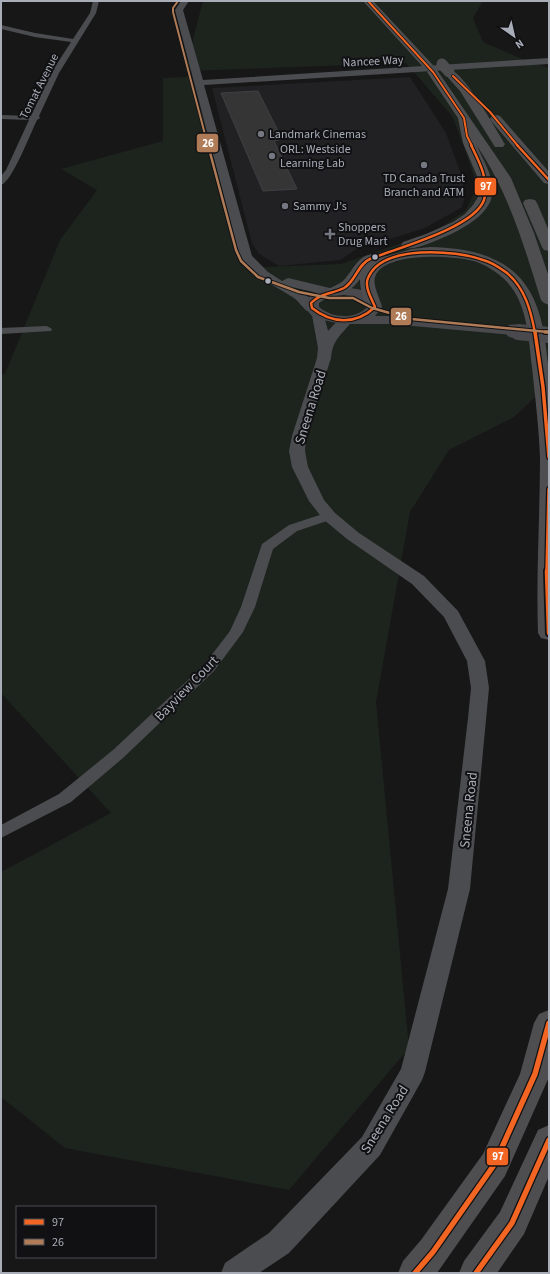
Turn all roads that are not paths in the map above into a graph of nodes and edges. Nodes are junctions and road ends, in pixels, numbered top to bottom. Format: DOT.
graph roads {
  1 [pos="96,1"];
  2 [pos="185,1"];
  3 [pos="368,1"];
  4 [pos="1,27"];
  5 [pos="75,41"];
  6 [pos="433,54"];
  7 [pos="549,61"];
  8 [pos="438,68"];
  9 [pos="199,83"];
  10 [pos="465,89"];
  11 [pos="1,117"];
  12 [pos="36,118"];
  13 [pos="464,118"];
  14 [pos="507,157"];
  15 [pos="549,180"];
  16 [pos="1,182"];
  17 [pos="524,191"];
  18 [pos="549,247"];
  19 [pos="261,272"];
  20 [pos="332,292"];
  21 [pos="549,300"];
  22 [pos="373,302"];
  23 [pos="315,311"];
  24 [pos="347,320"];
  25 [pos="549,326"];
  26 [pos="512,327"];
  27 [pos="47,329"];
  28 [pos="1,332"];
  29 [pos="549,335"];
  30 [pos="325,348"];
  31 [pos="329,516"];
  32 [pos="549,633"];
  33 [pos="1,832"];
  34 [pos="549,1023"];
  35 [pos="549,1140"];
  36 [pos="234,1273"];
  37 [pos="415,1273"];
  38 [pos="476,1273"];
  1 -- 5 [label="street, Tomat Avenue"];
  2 -- 9 [label="street"];
  3 -- 8 [label="highway"];
  4 -- 5 [label="street"];
  5 -- 12 [label="street, Tomat Avenue"];
  6 -- 8 [label="highway"];
  7 -- 9 [label="street, Nancee Way"];
  8 -- 10 [label="highway"];
  8 -- 13 [label="highway"];
  9 -- 19 [label="street"];
  10 -- 14 [label="highway"];
  10 -- 15 [label="highway"];
  11 -- 12 [label="street"];
  12 -- 16 [label="street, Tomat Avenue"];
  13 -- 20 [label="highway"];
  13 -- 21 [label="highway"];
  17 -- 18 [label="highway"];
  19 -- 20 [label="street"];
  19 -- 23 [label="street"];
  20 -- 22 [label="main road"];
  20 -- 23 [label="main road"];
  22 -- 24 [label="main road"];
  22 -- 26 [label="main road"];
  22 -- 32 [label="highway"];
  23 -- 24 [label="main road"];
  23 -- 30 [label="street, Sneena Road"];
  24 -- 26 [label="main road"];
  24 -- 30 [label="street, Sneena Road"];
  25 -- 26 [label="main road"];
  26 -- 29 [label="main road, bridge"];
  27 -- 28 [label="street"];
  30 -- 31 [label="street, Sneena Road"];
  31 -- 33 [label="street, Bayview Court"];
  31 -- 36 [label="street, Sneena Road"];
  34 -- 37 [label="highway"];
  35 -- 38 [label="highway"];
}
